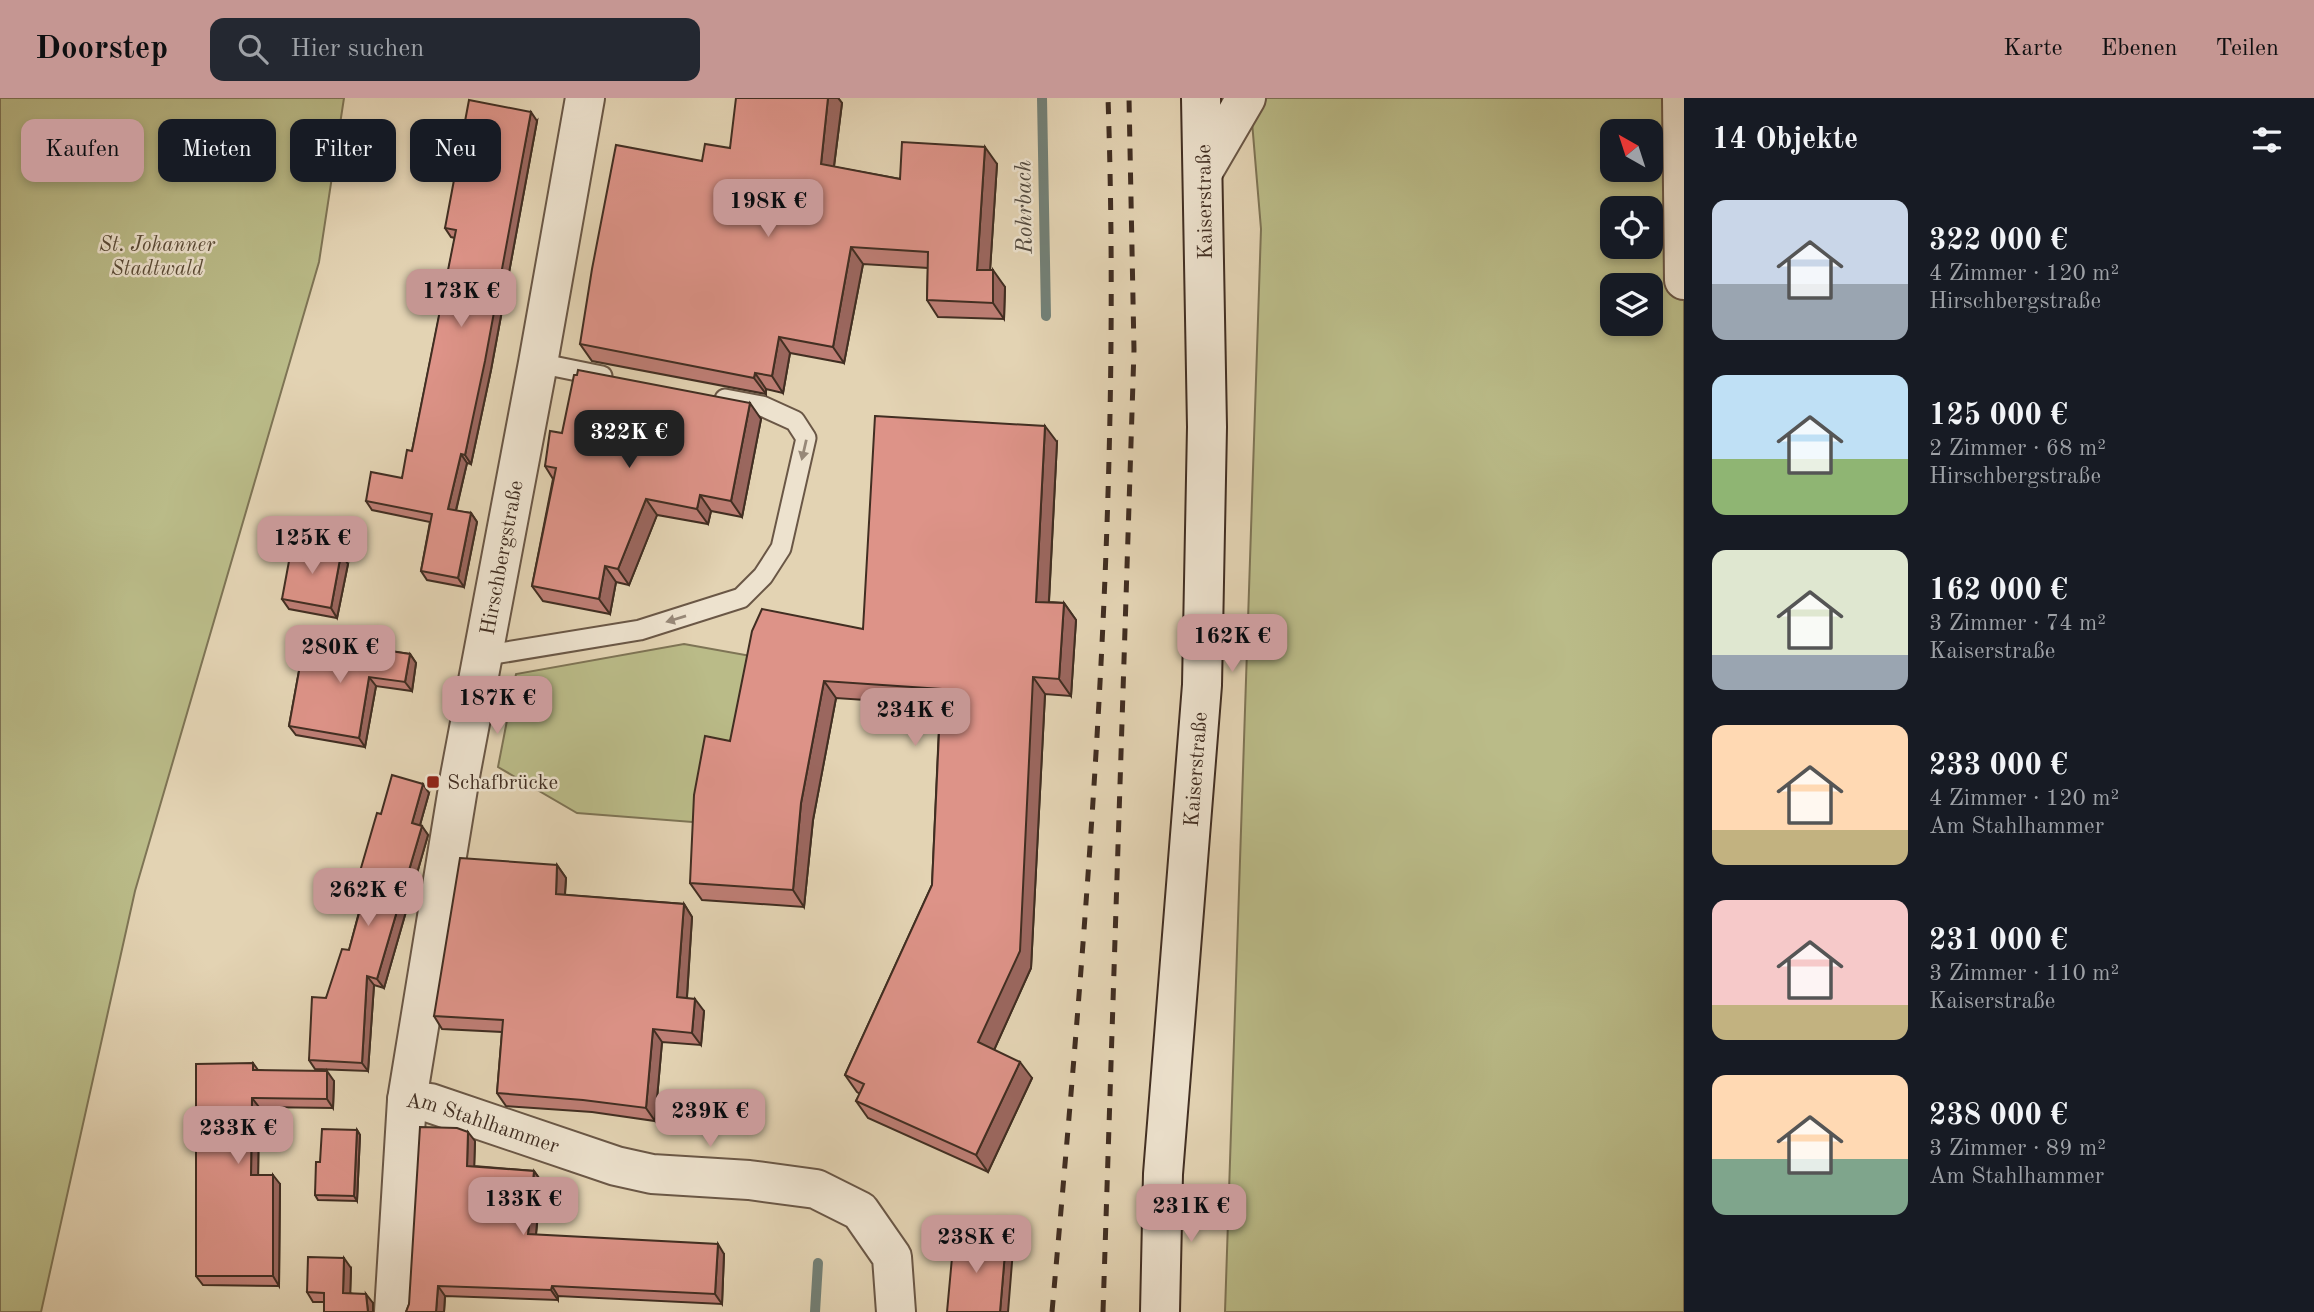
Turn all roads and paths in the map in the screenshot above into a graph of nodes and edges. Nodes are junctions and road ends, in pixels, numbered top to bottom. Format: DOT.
graph roads {
  1 [pos="585,98"];
  2 [pos="1201,98"];
  3 [pos="1246,98"];
  4 [pos="1682,98"];
  5 [pos="1204,170"];
  6 [pos="1684,280"];
  7 [pos="538,363"];
  8 [pos="627,381"];
  9 [pos="708,396"];
  10 [pos="482,656"];
  11 [pos="407,1100"];
  12 [pos="394,1312"];
  13 [pos="896,1312"];
  14 [pos="1160,1312"];
  1 -- 7 [label="street, Hirschbergstraße"];
  2 -- 5 [label="street, Kaiserstraße"];
  3 -- 5 [label="street"];
  4 -- 6 [label="street"];
  5 -- 14 [label="street, Kaiserstraße"];
  7 -- 8 [label="lane"];
  7 -- 10 [label="street, Hirschbergstraße"];
  9 -- 10 [label="lane, one-way"];
  10 -- 11 [label="street, Hirschbergstraße"];
  11 -- 12 [label="street, Am Stahlhammer"];
  11 -- 13 [label="street, Am Stahlhammer"];
}
